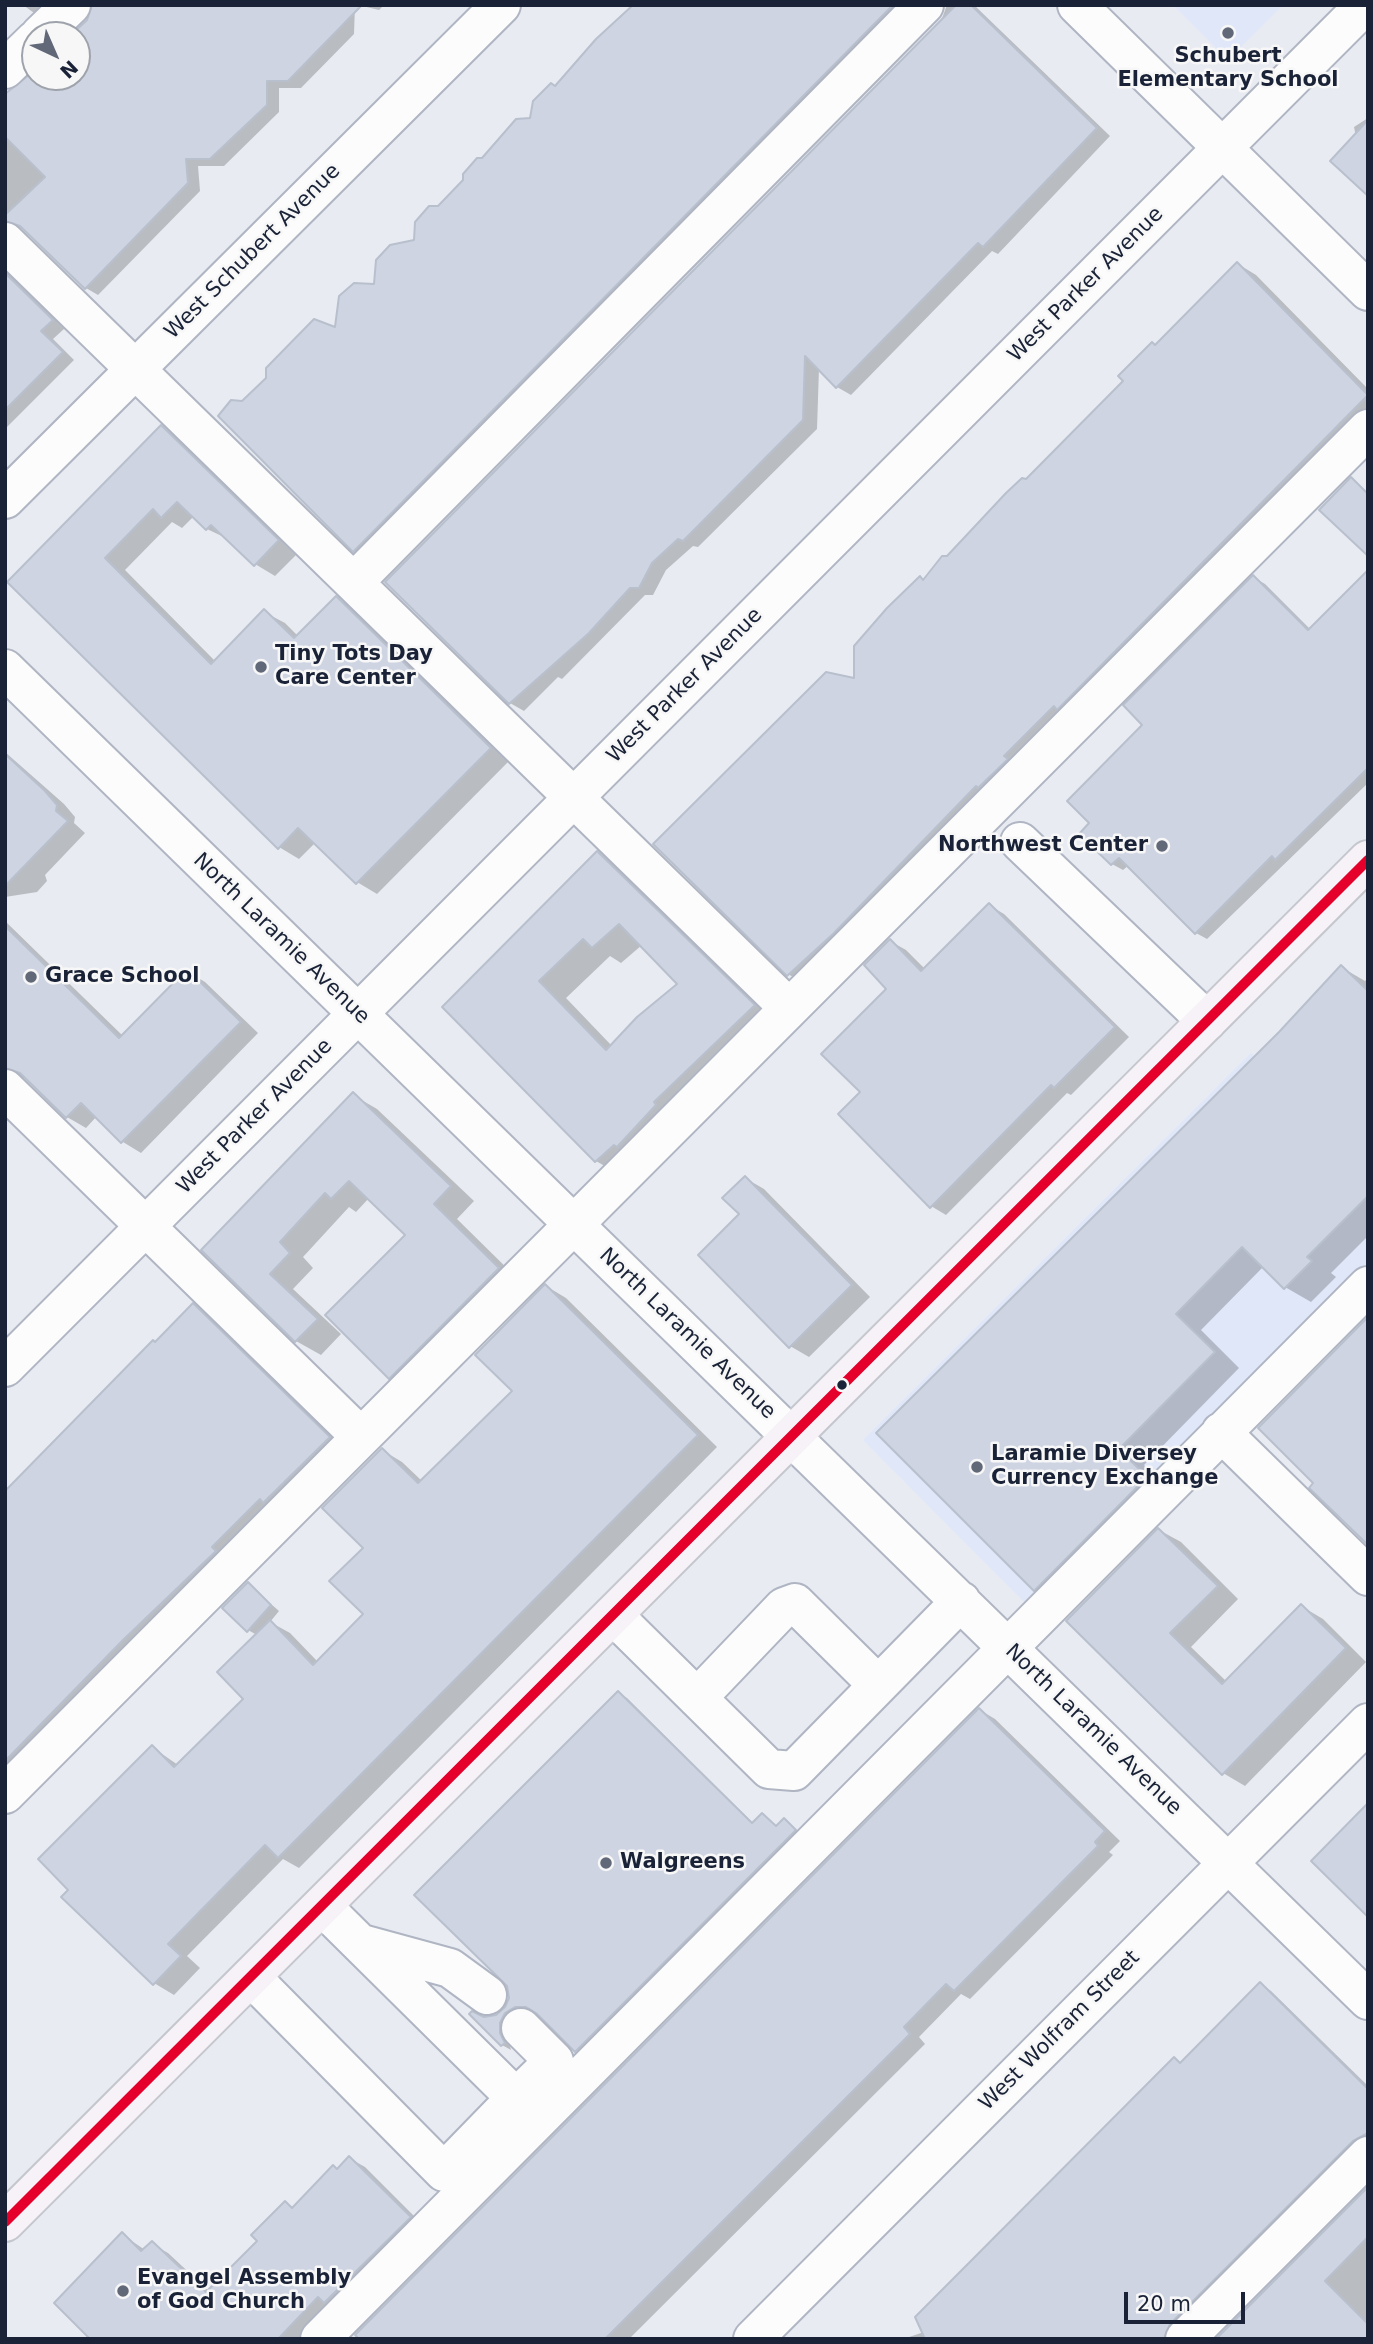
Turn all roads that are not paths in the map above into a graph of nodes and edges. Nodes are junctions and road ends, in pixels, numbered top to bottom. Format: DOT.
graph roads {
  1 [pos="71,5"];
  2 [pos="501,5"];
  3 [pos="924,5"];
  4 [pos="1077,5"];
  5 [pos="1365,5"];
  6 [pos="54,21"];
  7 [pos="21,54"];
  8 [pos="5,69"];
  9 [pos="1222,149"];
  10 [pos="5,242"];
  11 [pos="1368,291"];
  12 [pos="136,369"];
  13 [pos="1368,429"];
  14 [pos="5,499"];
  15 [pos="354,582"];
  16 [pos="5,670"];
  17 [pos="574,798"];
  18 [pos="1020,842"];
  19 [pos="1368,860"];
  20 [pos="789,1008"];
  21 [pos="358,1014"];
  22 [pos="1207,1021"];
  23 [pos="5,1089"];
  24 [pos="573,1224"];
  25 [pos="146,1226"];
  26 [pos="1368,1286"];
  27 [pos="5,1367"];
  28 [pos="1221,1432"];
  29 [pos="792,1436"];
  30 [pos="361,1437"];
  31 [pos="1368,1576"];
  32 [pos="961,1601"];
  33 [pos="613,1615"];
  34 [pos="1007,1647"];
  35 [pos="878,1685"];
  36 [pos="697,1698"];
  37 [pos="1368,1723"];
  38 [pos="5,1794"];
  39 [pos="1228,1863"];
  40 [pos="321,1906"];
  41 [pos="360,1943"];
  42 [pos="251,1977"];
  43 [pos="487,1995"];
  44 [pos="1368,2000"];
  45 [pos="520,2028"];
  46 [pos="516,2098"];
  47 [pos="1368,2156"];
  48 [pos="5,2222"];
  49 [pos="320,2339"];
  50 [pos="752,2339"];
  51 [pos="1185,2339"];
  1 -- 6 [label="street"];
  2 -- 12 [label="street, West Schubert Avenue"];
  3 -- 15 [label="street"];
  4 -- 9 [label="street"];
  5 -- 9 [label="street, West Parker Avenue"];
  7 -- 8 [label="street"];
  9 -- 11 [label="street"];
  9 -- 17 [label="street, West Parker Avenue"];
  10 -- 12 [label="street"];
  12 -- 14 [label="street, West Schubert Avenue"];
  12 -- 15 [label="street"];
  13 -- 20 [label="street"];
  15 -- 17 [label="street"];
  16 -- 21 [label="street, North Laramie Avenue"];
  17 -- 20 [label="street"];
  17 -- 21 [label="street, West Parker Avenue"];
  18 -- 22 [label="street"];
  19 -- 22 [label="main road"];
  20 -- 24 [label="street"];
  21 -- 24 [label="street, North Laramie Avenue"];
  21 -- 25 [label="street, West Parker Avenue"];
  22 -- 29 [label="main road"];
  23 -- 25 [label="street"];
  24 -- 29 [label="street, North Laramie Avenue"];
  24 -- 30 [label="street"];
  25 -- 27 [label="street, West Parker Avenue"];
  25 -- 30 [label="street"];
  26 -- 28 [label="street"];
  28 -- 31 [label="street"];
  28 -- 34 [label="street"];
  29 -- 32 [label="street, North Laramie Avenue"];
  29 -- 33 [label="main road"];
  30 -- 38 [label="street"];
  32 -- 34 [label="street, North Laramie Avenue"];
  32 -- 35 [label="street"];
  33 -- 36 [label="street"];
  33 -- 40 [label="main road"];
  34 -- 39 [label="street, North Laramie Avenue"];
  34 -- 49 [label="street"];
  35 -- 36 [label="street"];
  35 -- 36 [label="street"];
  37 -- 39 [label="street, West Wolfram Street"];
  39 -- 44 [label="street, North Laramie Avenue"];
  39 -- 50 [label="street, West Wolfram Street"];
  40 -- 41 [label="street"];
  40 -- 42 [label="main road"];
  41 -- 43 [label="street"];
  41 -- 46 [label="street"];
  42 -- 46 [label="street"];
  42 -- 48 [label="main road"];
  45 -- 46 [label="street"];
  47 -- 51 [label="street"];
}
